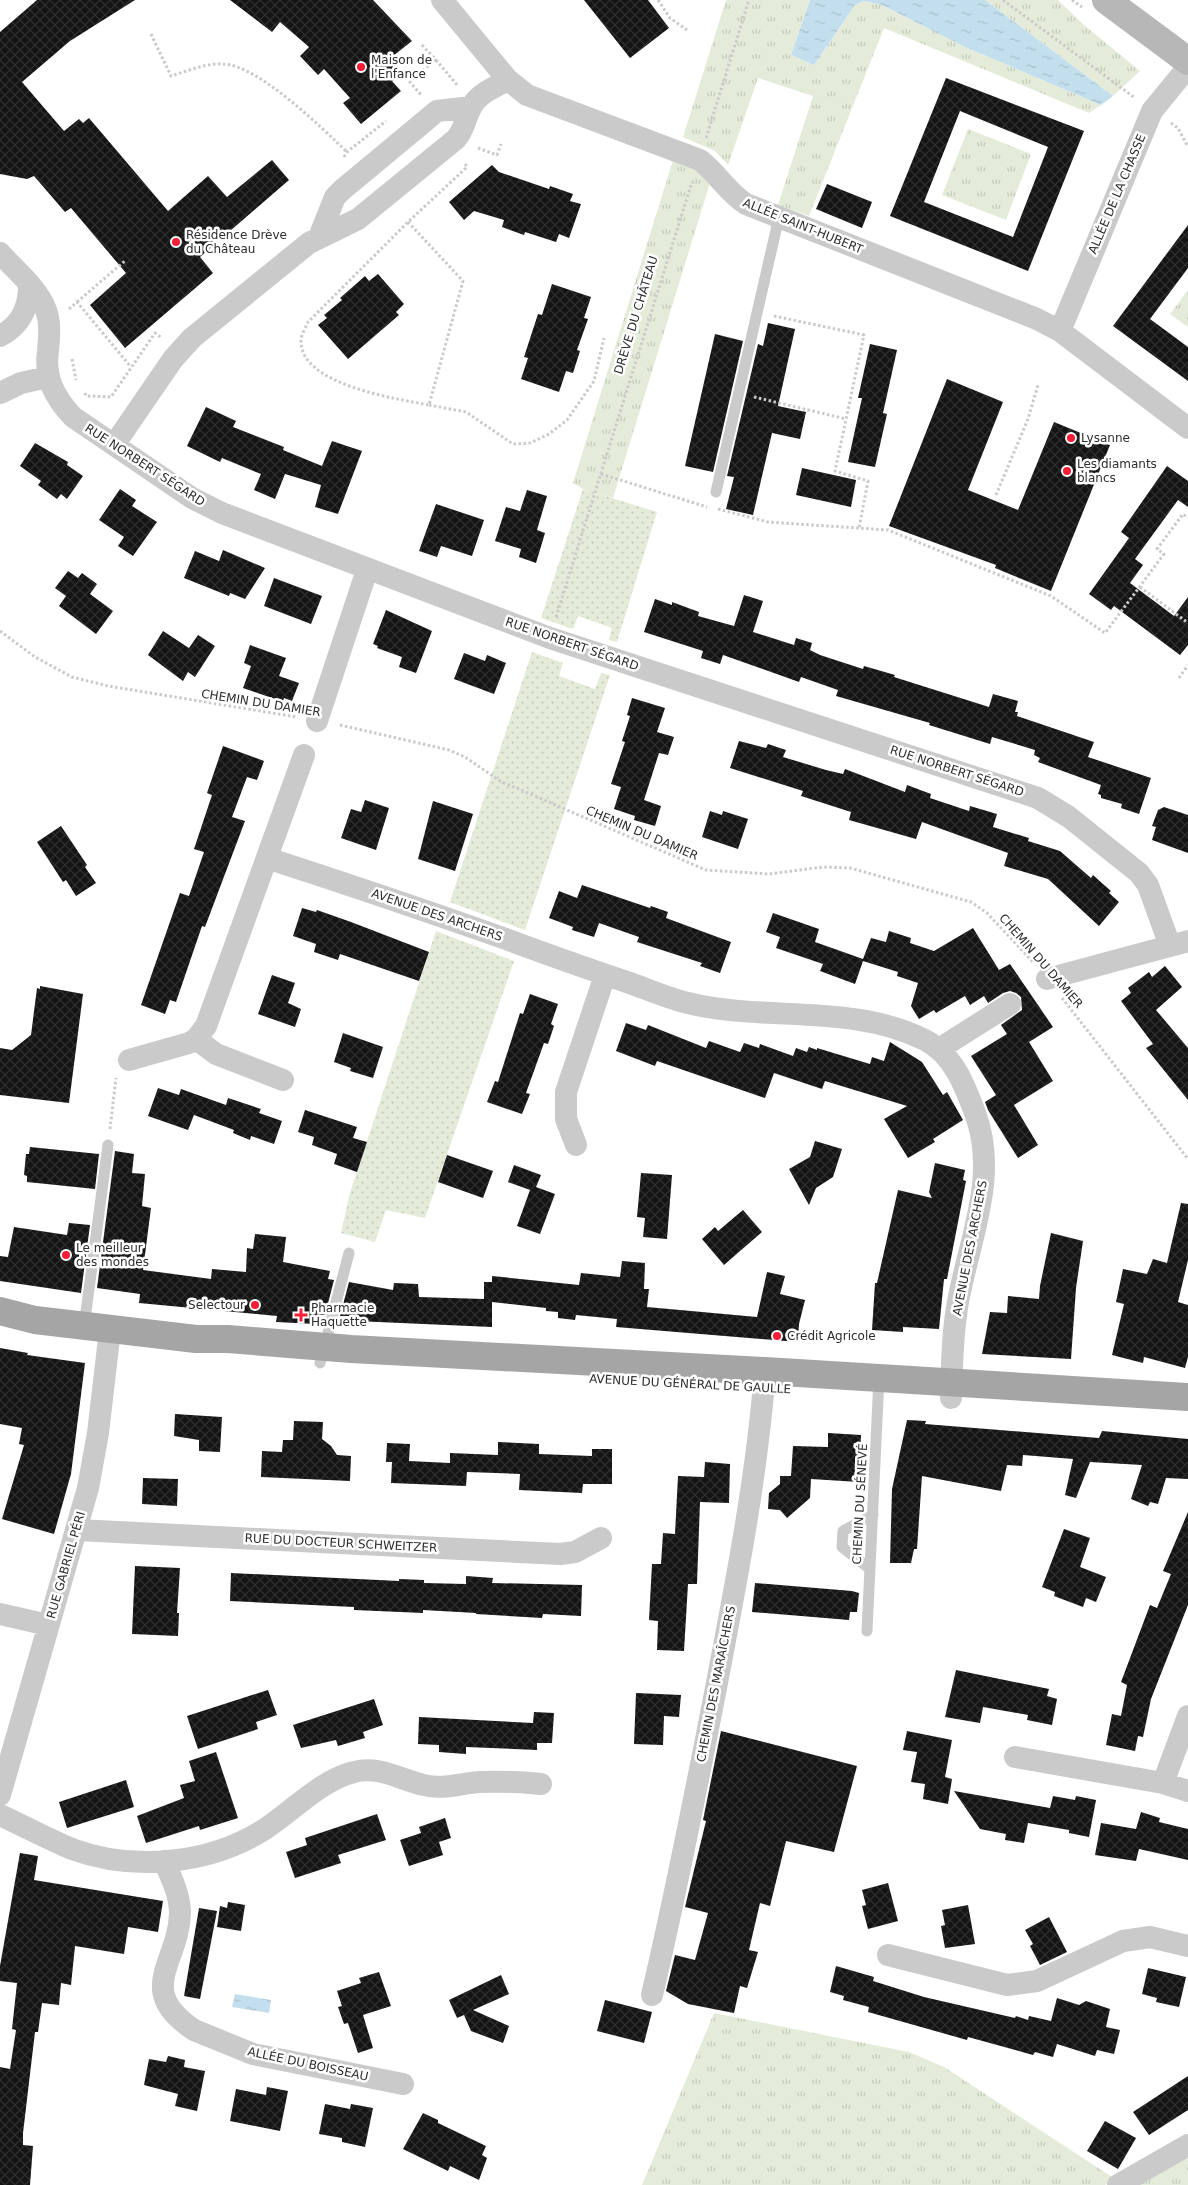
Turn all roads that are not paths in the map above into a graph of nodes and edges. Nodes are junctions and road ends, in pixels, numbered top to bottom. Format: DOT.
graph roads {
  1 [pos="442,0"];
  2 [pos="1106,0"];
  3 [pos="1188,61"];
  4 [pos="1188,67"];
  5 [pos="508,80"];
  6 [pos="471,107"];
  7 [pos="779,217"];
  8 [pos="319,237"];
  9 [pos="0,253"];
  10 [pos="29,286"];
  11 [pos="1060,331"];
  12 [pos="0,336"];
  13 [pos="48,377"];
  14 [pos="0,393"];
  15 [pos="1188,428"];
  16 [pos="114,445"];
  17 [pos="716,492"];
  18 [pos="367,570"];
  19 [pos="317,720"];
  20 [pos="304,755"];
  21 [pos="267,858"];
  22 [pos="1179,944"];
  23 [pos="605,975"];
  24 [pos="1047,978"];
  25 [pos="1010,1004"];
  26 [pos="196,1039"];
  27 [pos="939,1049"];
  28 [pos="129,1060"];
  29 [pos="282,1080"];
  30 [pos="108,1145"];
  31 [pos="576,1145"];
  32 [pos="349,1253"];
  33 [pos="0,1311"];
  34 [pos="35,1320"];
  35 [pos="0,1324"];
  36 [pos="97,1328"];
  37 [pos="322,1355"];
  38 [pos="765,1379"];
  39 [pos="879,1386"];
  40 [pos="951,1390"];
  41 [pos="1188,1397"];
  42 [pos="1188,1414"];
  43 [pos="873,1515"];
  44 [pos="77,1530"];
  45 [pos="601,1538"];
  46 [pos="870,1569"];
  47 [pos="0,1614"];
  48 [pos="48,1625"];
  49 [pos="867,1631"];
  50 [pos="1188,1716"];
  51 [pos="1014,1757"];
  52 [pos="1162,1783"];
  53 [pos="541,1784"];
  54 [pos="1188,1791"];
  55 [pos="0,1795"];
  56 [pos="0,1815"];
  57 [pos="164,1861"];
  58 [pos="1188,1946"];
  59 [pos="888,1955"];
  60 [pos="652,1995"];
  61 [pos="403,2084"];
  62 [pos="1188,2146"];
  63 [pos="1118,2185"];
  1 -- 5 [label="street, ALLÉE SAINT-HUBERT"];
  2 -- 3 [label="main road"];
  4 -- 11 [label="street, ALLÉE DE LA CHASSE"];
  5 -- 6 [label="street"];
  5 -- 7 [label="street, ALLÉE SAINT-HUBERT"];
  6 -- 8 [label="street"];
  6 -- 8 [label="street"];
  7 -- 11 [label="street, ALLÉE SAINT-HUBERT"];
  7 -- 17 [label="lane"];
  8 -- 16 [label="street"];
  9 -- 10 [label="street, RUE NORBERT SÉGARD"];
  10 -- 12 [label="street"];
  10 -- 13 [label="street, RUE NORBERT SÉGARD"];
  11 -- 15 [label="street, ALLÉE SAINT-HUBERT"];
  13 -- 14 [label="street"];
  13 -- 16 [label="street, RUE NORBERT SÉGARD"];
  16 -- 18 [label="street, RUE NORBERT SÉGARD"];
  18 -- 19 [label="street"];
  18 -- 22 [label="street, RUE NORBERT SÉGARD"];
  20 -- 21 [label="street"];
  21 -- 23 [label="street, AVENUE DES ARCHERS"];
  21 -- 26 [label="street"];
  22 -- 24 [label="street, RUE NORBERT SÉGARD"];
  23 -- 27 [label="street, AVENUE DES ARCHERS"];
  23 -- 31 [label="street"];
  25 -- 27 [label="street"];
  26 -- 28 [label="street"];
  26 -- 29 [label="street"];
  27 -- 40 [label="street, AVENUE DES ARCHERS"];
  30 -- 36 [label="lane"];
  32 -- 37 [label="lane"];
  33 -- 34 [label="main road, AVENUE DU GÉNÉRAL DE GAULLE"];
  34 -- 35 [label="main road, AVENUE DU GÉNÉRAL DE GAULLE"];
  34 -- 36 [label="main road, AVENUE DU GÉNÉRAL DE GAULLE"];
  36 -- 37 [label="main road, AVENUE DU GÉNÉRAL DE GAULLE"];
  36 -- 44 [label="street, RUE GABRIEL PÉRI"];
  37 -- 38 [label="main road, AVENUE DU GÉNÉRAL DE GAULLE"];
  38 -- 39 [label="main road, AVENUE DU GÉNÉRAL DE GAULLE"];
  38 -- 60 [label="street, CHEMIN DES MARAÎCHERS"];
  39 -- 40 [label="main road, AVENUE DU GÉNÉRAL DE GAULLE"];
  39 -- 43 [label="lane, CHEMIN DU SÉNEVÉ"];
  40 -- 41 [label="main road, AVENUE DU GÉNÉRAL DE GAULLE"];
  40 -- 42 [label="main road, AVENUE DU GÉNÉRAL DE GAULLE"];
  43 -- 46 [label="lane, CHEMIN DU SÉNEVÉ"];
  43 -- 46 [label="lane"];
  44 -- 45 [label="street, RUE DU DOCTEUR SCHWEITZER"];
  44 -- 48 [label="street, RUE GABRIEL PÉRI"];
  46 -- 49 [label="lane, CHEMIN DU SÉNEVÉ"];
  47 -- 48 [label="street"];
  48 -- 55 [label="street, RUE GABRIEL PÉRI"];
  50 -- 52 [label="street"];
  51 -- 52 [label="street"];
  52 -- 54 [label="street"];
  53 -- 57 [label="street"];
  56 -- 57 [label="street"];
  57 -- 61 [label="street, ALLÉE DU BOISSEAU"];
  58 -- 59 [label="street"];
  62 -- 63 [label="street"];
}
